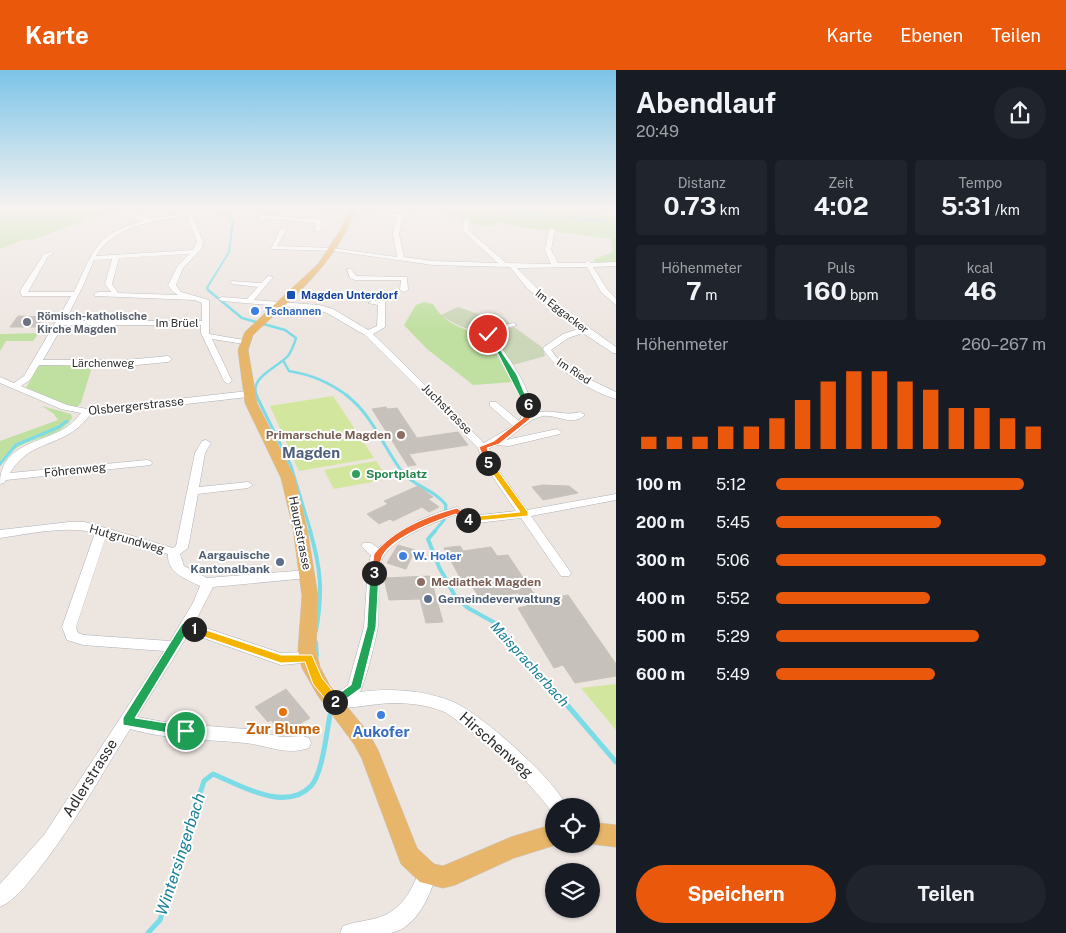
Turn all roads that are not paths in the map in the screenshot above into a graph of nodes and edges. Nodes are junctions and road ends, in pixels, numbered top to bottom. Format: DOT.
graph roads {
  1 [pos="98,249"];
  2 [pos="197,249"];
  3 [pos="299,249"];
  4 [pos="399,249"];
  5 [pos="489,249"];
  6 [pos="548,249"];
  7 [pos="334,251"];
  8 [pos="194,252"];
  9 [pos="51,254"];
  10 [pos="116,257"];
  11 [pos="381,257"];
  12 [pos="93,258"];
  13 [pos="401,259"];
  14 [pos="588,264"];
  15 [pos="616,264"];
  16 [pos="508,265"];
  17 [pos="556,266"];
  18 [pos="349,270"];
  19 [pos="270,277"];
  20 [pos="380,279"];
  21 [pos="234,282"];
  22 [pos="263,285"];
  23 [pos="404,290"];
  24 [pos="76,294"];
  25 [pos="98,294"];
  26 [pos="116,295"];
  27 [pos="189,297"];
  28 [pos="222,299"];
  29 [pos="249,301"];
  30 [pos="616,303"];
  31 [pos="372,304"];
  32 [pos="280,305"];
  33 [pos="59,322"];
  34 [pos="204,323"];
  35 [pos="514,325"];
  36 [pos="586,330"];
  37 [pos="368,333"];
  38 [pos="208,336"];
  39 [pos="244,342"];
  40 [pos="616,351"];
  41 [pos="168,360"];
  42 [pos="37,362"];
  43 [pos="0,380"];
  44 [pos="228,381"];
  45 [pos="15,386"];
  46 [pos="248,394"];
  47 [pos="616,396"];
  48 [pos="493,404"];
  49 [pos="87,412"];
  50 [pos="580,415"];
  51 [pos="522,422"];
  52 [pos="556,432"];
  53 [pos="496,442"];
  54 [pos="206,443"];
  55 [pos="483,447"];
  56 [pos="147,463"];
  57 [pos="1,478"];
  58 [pos="248,485"];
  59 [pos="192,491"];
  60 [pos="616,497"];
  61 [pos="525,514"];
  62 [pos="102,531"];
  63 [pos="0,534"];
  64 [pos="174,552"];
  65 [pos="565,573"];
  66 [pos="308,574"];
  67 [pos="206,583"];
  68 [pos="186,627"];
  69 [pos="174,647"];
  70 [pos="308,658"];
  71 [pos="334,703"];
  72 [pos="127,722"];
  73 [pos="303,743"];
  74 [pos="551,798"];
  75 [pos="600,834"];
  76 [pos="616,836"];
  77 [pos="545,838"];
  78 [pos="428,874"];
  79 [pos="0,897"];
  80 [pos="381,931"];
  81 [pos="350,933"];
  1 -- 12 [label="street"];
  2 -- 8 [label="street"];
  3 -- 7 [label="street"];
  4 -- 13 [label="street"];
  5 -- 16 [label="street, Im Eggacker"];
  6 -- 17 [label="street"];
  7 -- 11 [label="street"];
  7 -- 32 [label="main road"];
  8 -- 10 [label="street"];
  8 -- 27 [label="street"];
  9 -- 24 [label="street"];
  10 -- 12 [label="street"];
  10 -- 26 [label="street"];
  11 -- 13 [label="street"];
  11 -- 20 [label="street"];
  12 -- 24 [label="street"];
  13 -- 16 [label="street"];
  14 -- 15 [label="street"];
  14 -- 17 [label="street"];
  14 -- 30 [label="street"];
  16 -- 17 [label="street"];
  16 -- 36 [label="street, Im Eggacker"];
  18 -- 20 [label="street"];
  19 -- 22 [label="street"];
  20 -- 23 [label="street"];
  21 -- 22 [label="street"];
  22 -- 29 [label="street"];
  24 -- 33 [label="street"];
  25 -- 26 [label="street"];
  26 -- 27 [label="street"];
  27 -- 34 [label="street"];
  28 -- 29 [label="street, Juchstrasse"];
  29 -- 32 [label="street, Juchstrasse"];
  31 -- 37 [label="street"];
  32 -- 37 [label="street, Juchstrasse"];
  32 -- 39 [label="main road"];
  33 -- 34 [label="street, Im Brüel"];
  33 -- 42 [label="street"];
  34 -- 38 [label="street"];
  35 -- 51 [label="street"];
  36 -- 40 [label="street, Im Eggacker"];
  36 -- 47 [label="street, Im Ried"];
  37 -- 55 [label="street, Juchstrasse"];
  38 -- 39 [label="street"];
  38 -- 44 [label="street"];
  39 -- 46 [label="main road, Hauptstrasse"];
  41 -- 42 [label="street, Lärchenweg"];
  42 -- 45 [label="street"];
  43 -- 45 [label="street, Olsbergerstrasse"];
  45 -- 49 [label="street, Olsbergerstrasse"];
  46 -- 49 [label="street, Olsbergerstrasse"];
  46 -- 66 [label="main road, Hauptstrasse"];
  48 -- 51 [label="street"];
  49 -- 57 [label="street"];
  50 -- 51 [label="street"];
  51 -- 53 [label="street"];
  52 -- 53 [label="street"];
  53 -- 55 [label="street"];
  54 -- 59 [label="street"];
  55 -- 61 [label="street, Juchstrasse"];
  56 -- 57 [label="street, Föhrenweg"];
  58 -- 59 [label="street"];
  59 -- 64 [label="street"];
  60 -- 61 [label="street"];
  61 -- 65 [label="street, Juchstrasse"];
  61 -- 71 [label="street"];
  62 -- 63 [label="street, Hutgrundweg"];
  62 -- 64 [label="street, Hutgrundweg"];
  62 -- 69 [label="street"];
  64 -- 67 [label="street, Hutgrundweg"];
  66 -- 67 [label="street"];
  66 -- 70 [label="main road, Hauptstrasse"];
  67 -- 68 [label="street, Adlerstrasse"];
  68 -- 69 [label="street, Adlerstrasse"];
  68 -- 70 [label="street"];
  69 -- 72 [label="street, Adlerstrasse"];
  70 -- 71 [label="main road, Hauptstrasse"];
  71 -- 74 [label="street, Hirschenweg"];
  71 -- 78 [label="main road, Hauptstrasse"];
  72 -- 73 [label="street"];
  72 -- 79 [label="street, Adlerstrasse"];
  75 -- 76 [label="main road"];
  77 -- 78 [label="main road"];
  78 -- 80 [label="street"];
  80 -- 81 [label="street"];
}
